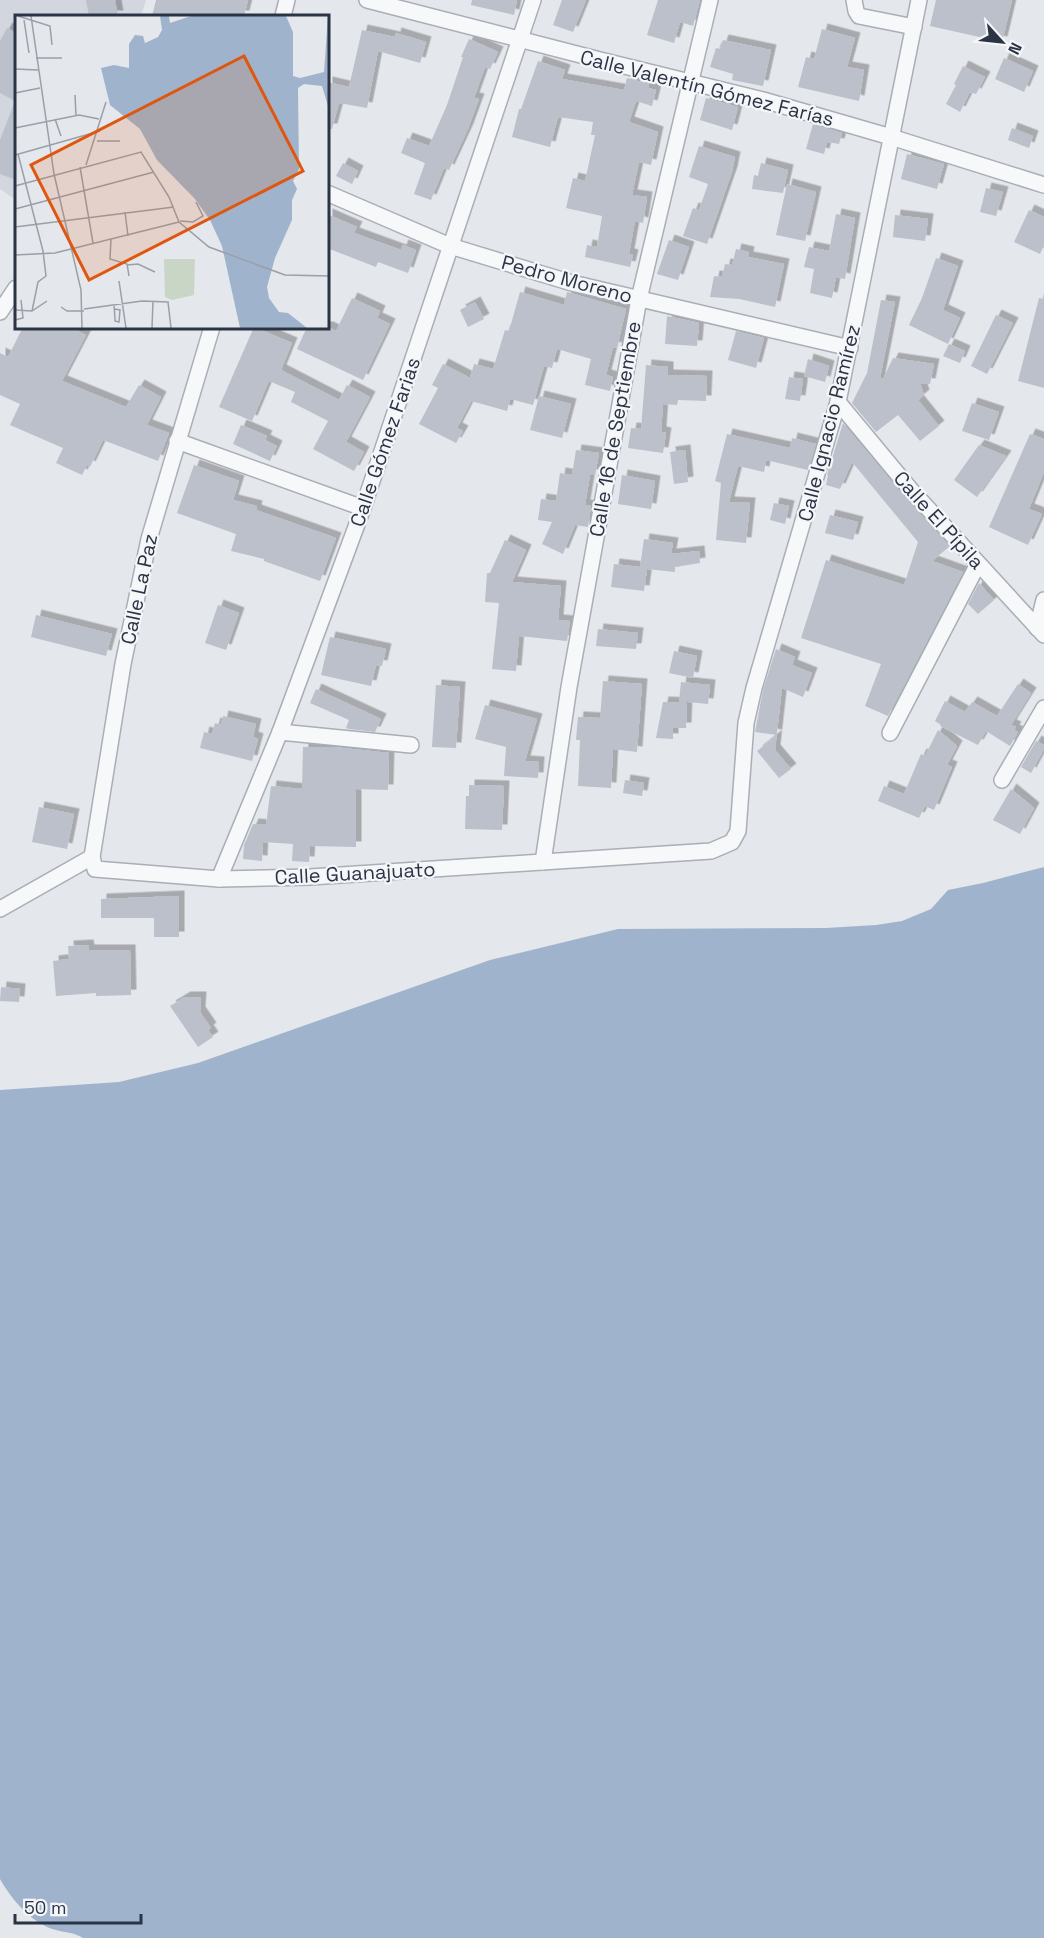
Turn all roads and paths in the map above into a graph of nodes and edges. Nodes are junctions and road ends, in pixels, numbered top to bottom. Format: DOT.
graph roads {
  1 [pos="287,0"];
  2 [pos="367,0"];
  3 [pos="533,0"];
  4 [pos="710,0"];
  5 [pos="854,0"];
  6 [pos="919,0"];
  7 [pos="283,15"];
  8 [pos="914,27"];
  9 [pos="520,39"];
  10 [pos="689,81"];
  11 [pos="891,137"];
  12 [pos="1044,185"];
  13 [pos="328,194"];
  14 [pos="450,246"];
  15 [pos="15,290"];
  16 [pos="639,299"];
  17 [pos="0,312"];
  18 [pos="212,328"];
  19 [pos="850,348"];
  20 [pos="838,402"];
  21 [pos="177,441"];
  22 [pos="363,508"];
  23 [pos="978,564"];
  24 [pos="1044,600"];
  25 [pos="1040,632"];
  26 [pos="1044,708"];
  27 [pos="280,732"];
  28 [pos="890,733"];
  29 [pos="411,745"];
  30 [pos="1002,780"];
  31 [pos="732,842"];
  32 [pos="92,857"];
  33 [pos="543,862"];
  34 [pos="219,879"];
  35 [pos="0,909"];
  1 -- 7 [label="street"];
  2 -- 9 [label="street, Calle Valentín Gómez Farías"];
  3 -- 9 [label="street, Calle Gómez Farias"];
  4 -- 10 [label="street, Calle 16 de Septiembre"];
  5 -- 8 [label="street"];
  6 -- 8 [label="street, Calle Ignacio Ramírez"];
  8 -- 11 [label="street, Calle Ignacio Ramírez"];
  9 -- 10 [label="street, Calle Valentín Gómez Farías"];
  9 -- 14 [label="street, Calle Gómez Farias"];
  10 -- 11 [label="street, Calle Valentín Gómez Farías"];
  10 -- 16 [label="street, Calle 16 de Septiembre"];
  11 -- 12 [label="street, Calle Valentín Gómez Farías"];
  11 -- 19 [label="street, Calle Ignacio Ramírez"];
  13 -- 14 [label="street, Pedro Moreno"];
  14 -- 16 [label="street, Pedro Moreno"];
  14 -- 22 [label="street, Calle Gómez Farias"];
  15 -- 17 [label="street"];
  16 -- 19 [label="street, Pedro Moreno"];
  16 -- 33 [label="street, Calle 16 de Septiembre"];
  18 -- 21 [label="street, Calle La Paz"];
  19 -- 20 [label="street, Calle Ignacio Ramírez"];
  20 -- 23 [label="street, Calle El Pípila"];
  20 -- 31 [label="street, Calle Ignacio Ramírez"];
  21 -- 22 [label="street"];
  21 -- 32 [label="street, Calle La Paz"];
  22 -- 27 [label="street, Calle Gómez Farias"];
  23 -- 25 [label="street, Calle El Pípila"];
  23 -- 28 [label="street"];
  24 -- 25 [label="street"];
  26 -- 30 [label="street"];
  27 -- 29 [label="street"];
  27 -- 34 [label="street, Calle Gómez Farias"];
  31 -- 33 [label="street, Calle Guanajuato"];
  32 -- 34 [label="street, Calle Guanajuato"];
  32 -- 35 [label="street"];
  33 -- 34 [label="street, Calle Guanajuato"];
}
